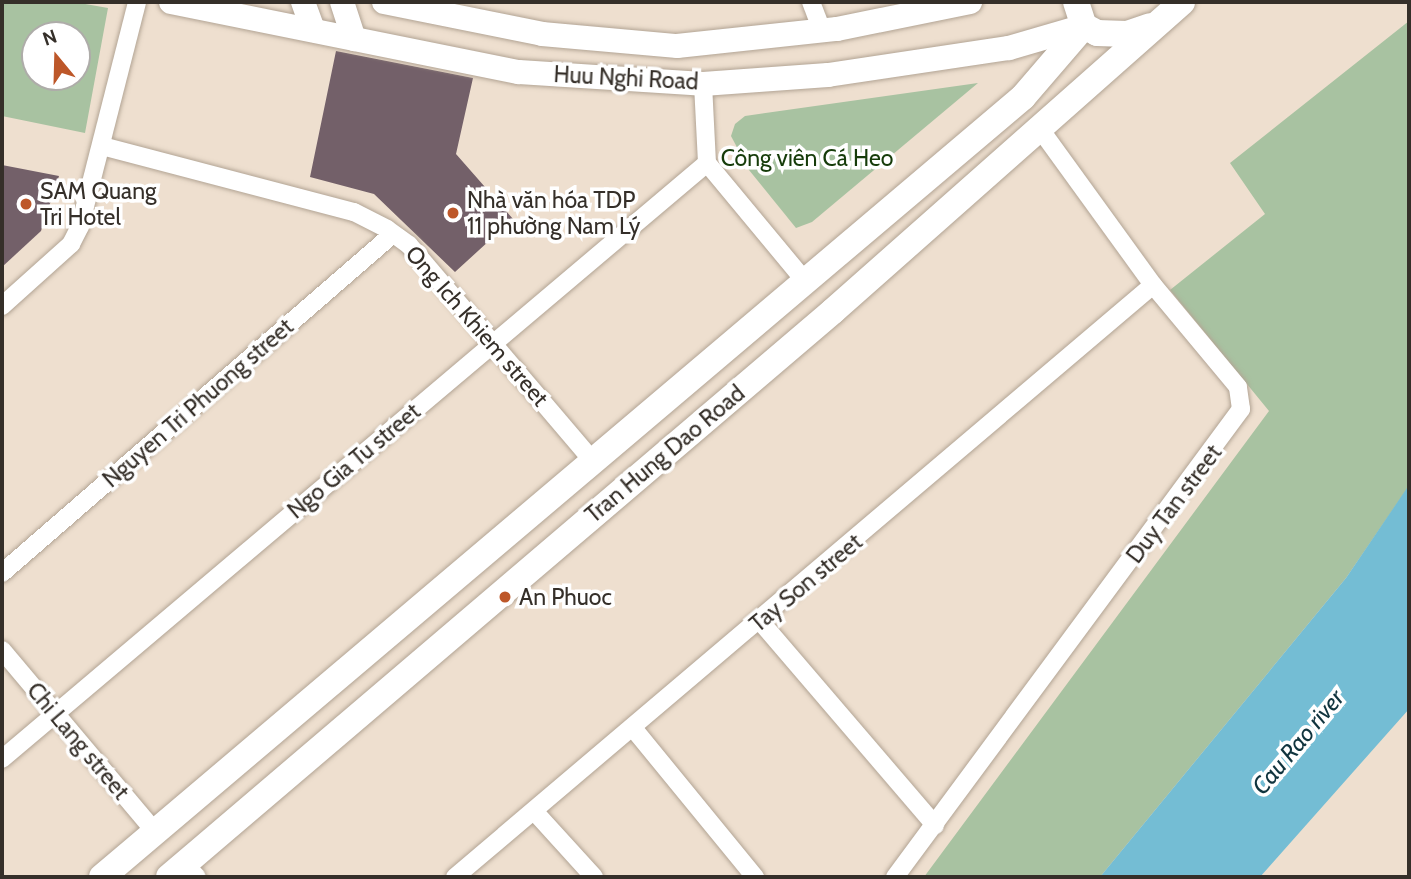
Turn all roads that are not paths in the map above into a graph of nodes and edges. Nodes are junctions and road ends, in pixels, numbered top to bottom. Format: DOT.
graph roads {
  1 [pos="137,2"];
  2 [pos="171,2"];
  3 [pos="303,2"];
  4 [pos="342,2"];
  5 [pos="384,2"];
  6 [pos="811,2"];
  7 [pos="970,2"];
  8 [pos="1181,2"];
  9 [pos="436,7"];
  10 [pos="1080,14"];
  11 [pos="1155,24"];
  12 [pos="313,30"];
  13 [pos="822,31"];
  14 [pos="354,39"];
  15 [pos="703,84"];
  16 [pos="1040,129"];
  17 [pos="102,146"];
  18 [pos="707,163"];
  19 [pos="393,234"];
  20 [pos="805,281"];
  21 [pos="1153,285"];
  22 [pos="2,306"];
  23 [pos="833,311"];
  24 [pos="494,342"];
  25 [pos="593,461"];
  26 [pos="2,573"];
  27 [pos="761,621"];
  28 [pos="2,650"];
  29 [pos="53,714"];
  30 [pos="633,728"];
  31 [pos="2,759"];
  32 [pos="534,811"];
  33 [pos="934,825"];
  34 [pos="155,832"];
  35 [pos="183,873"];
  36 [pos="102,877"];
  37 [pos="456,877"];
  38 [pos="594,877"];
  39 [pos="755,877"];
  40 [pos="895,877"];
  1 -- 17 [label="street"];
  2 -- 12 [label="main road, Huu Nghi Road"];
  3 -- 12 [label="main road"];
  4 -- 14 [label="main road"];
  5 -- 9 [label="main road, Huu Nghi Road"];
  6 -- 13 [label="street"];
  7 -- 13 [label="main road, Huu Nghi Road"];
  8 -- 11 [label="main road, Tran Hung Dao Road"];
  9 -- 13 [label="main road, Huu Nghi Road"];
  10 -- 11 [label="main road, Tran Hung Dao Road"];
  10 -- 15 [label="main road, Huu Nghi Road"];
  10 -- 20 [label="main road, Tran Hung Dao Road"];
  11 -- 16 [label="main road, Tran Hung Dao Road"];
  12 -- 14 [label="main road, Huu Nghi Road"];
  14 -- 15 [label="main road, Huu Nghi Road"];
  15 -- 18 [label="street"];
  16 -- 21 [label="street, Duy Tan street"];
  16 -- 23 [label="main road, Tran Hung Dao Road"];
  17 -- 19 [label="street, Ong Ich Khiem street"];
  17 -- 22 [label="street"];
  18 -- 20 [label="street"];
  18 -- 24 [label="street, Ngo Gia Tu street"];
  19 -- 24 [label="street, Ong Ich Khiem street"];
  19 -- 26 [label="street, Nguyen Tri Phuong street"];
  20 -- 23 [label="main road"];
  20 -- 25 [label="main road, Tran Hung Dao Road"];
  21 -- 27 [label="street, Tay Son street"];
  21 -- 33 [label="street, Duy Tan street"];
  23 -- 35 [label="main road, Tran Hung Dao Road"];
  24 -- 25 [label="street, Ong Ich Khiem street"];
  24 -- 29 [label="street, Ngo Gia Tu street"];
  25 -- 34 [label="main road, Tran Hung Dao Road"];
  27 -- 30 [label="street, Tay Son street"];
  27 -- 33 [label="street"];
  28 -- 29 [label="street, Chi Lang street"];
  29 -- 31 [label="street, Ngo Gia Tu street"];
  29 -- 34 [label="street, Chi Lang street"];
  30 -- 32 [label="street, Tay Son street"];
  30 -- 39 [label="street"];
  32 -- 37 [label="street, Tay Son street"];
  32 -- 38 [label="street"];
  33 -- 40 [label="street, Duy Tan street"];
  34 -- 35 [label="main road"];
  34 -- 36 [label="main road, Tran Hung Dao Road"];
}
